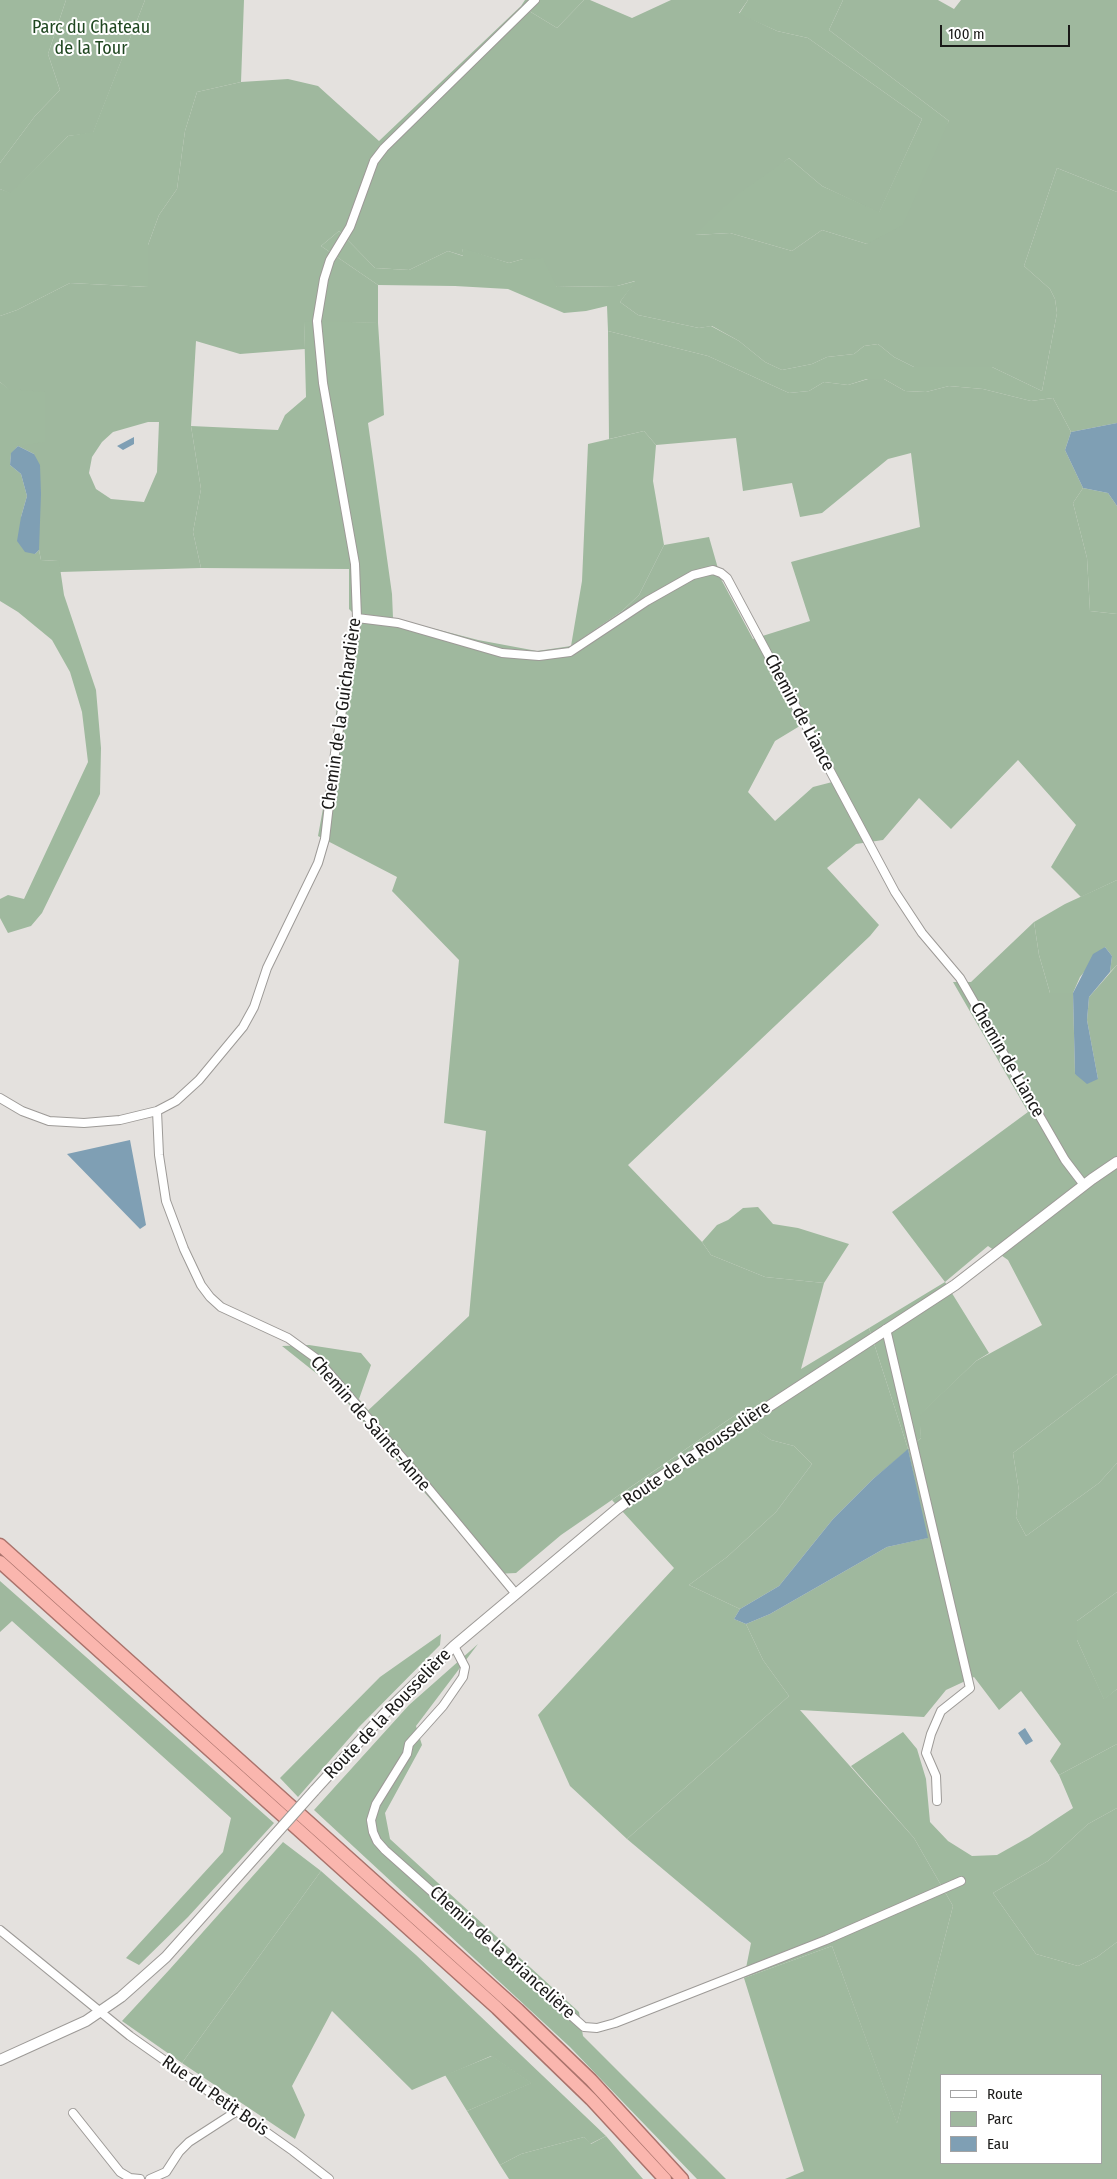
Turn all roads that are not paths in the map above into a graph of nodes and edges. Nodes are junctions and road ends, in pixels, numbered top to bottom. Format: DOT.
graph roads {
  1 [pos="535,0"];
  2 [pos="357,618"];
  3 [pos="0,1098"];
  4 [pos="157,1111"];
  5 [pos="1117,1162"];
  6 [pos="1084,1185"];
  7 [pos="886,1329"];
  8 [pos="0,1545"];
  9 [pos="0,1562"];
  10 [pos="516,1594"];
  11 [pos="454,1646"];
  12 [pos="937,1801"];
  13 [pos="961,1881"];
  14 [pos="0,1930"];
  15 [pos="100,2012"];
  16 [pos="0,2060"];
  17 [pos="237,2111"];
  18 [pos="72,2113"];
  19 [pos="140,2179"];
  20 [pos="150,2179"];
  21 [pos="329,2179"];
  22 [pos="665,2179"];
  23 [pos="682,2179"];
  1 -- 2 [label="street, Chemin de la Guichardière"];
  2 -- 4 [label="street, Chemin de la Guichardière"];
  2 -- 6 [label="street, Chemin de Liance"];
  3 -- 4 [label="street, Chemin de la Guichardière"];
  4 -- 10 [label="street, Chemin de Sainte-Anne"];
  5 -- 6 [label="street, Route de la Rousselière"];
  6 -- 7 [label="street, Route de la Rousselière"];
  7 -- 10 [label="street, Route de la Rousselière"];
  7 -- 12 [label="street"];
  8 -- 23 [label="highway"];
  9 -- 22 [label="highway"];
  10 -- 11 [label="street, Route de la Rousselière"];
  11 -- 13 [label="street, Chemin de la Briancelière"];
  11 -- 15 [label="street, Route de la Rousselière, bridge"];
  14 -- 15 [label="street, Rue du Petit Bois"];
  15 -- 16 [label="street, Route de la Rousselière"];
  15 -- 17 [label="street, Rue du Petit Bois"];
  17 -- 20 [label="street"];
  17 -- 21 [label="street, Rue du Petit Bois"];
  18 -- 19 [label="street"];
}
